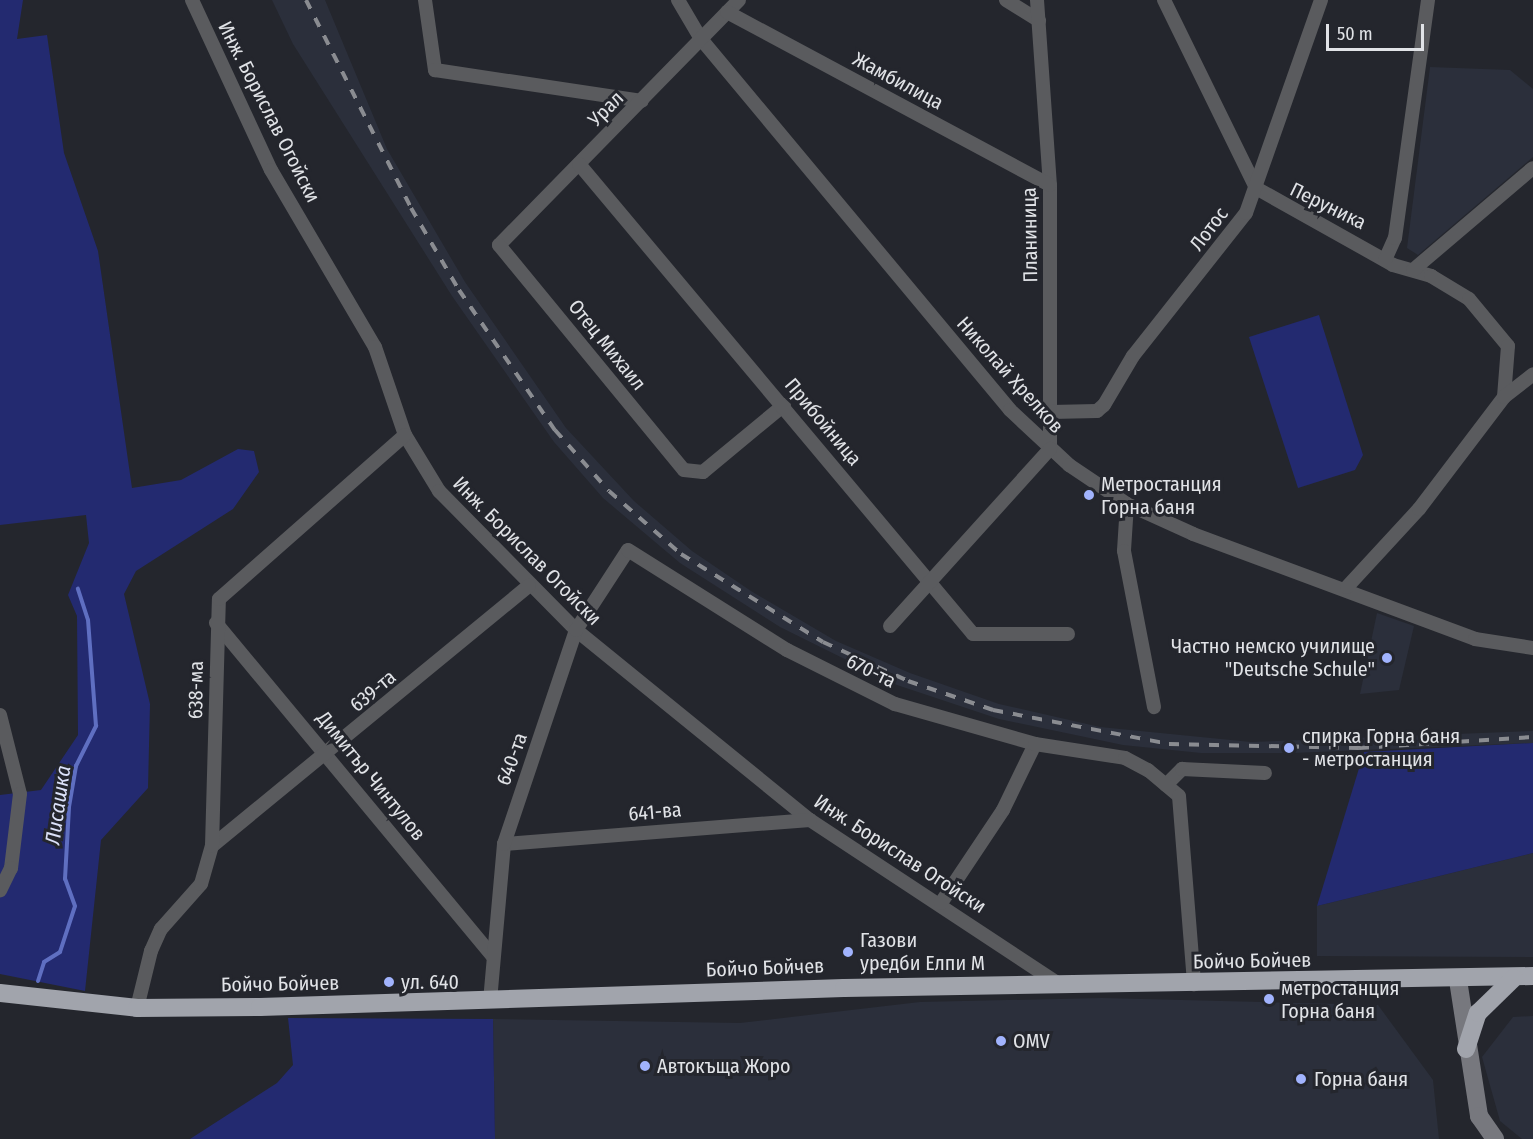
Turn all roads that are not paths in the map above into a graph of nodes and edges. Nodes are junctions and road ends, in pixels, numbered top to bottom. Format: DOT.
graph roads {
  1 [pos="192,0"];
  2 [pos="425,0"];
  3 [pos="678,0"];
  4 [pos="739,0"];
  5 [pos="1006,0"];
  6 [pos="1037,0"];
  7 [pos="1164,0"];
  8 [pos="1321,0"];
  9 [pos="1428,0"];
  10 [pos="727,12"];
  11 [pos="1039,21"];
  12 [pos="701,39"];
  13 [pos="642,101"];
  14 [pos="579,164"];
  15 [pos="1533,168"];
  16 [pos="1050,184"];
  17 [pos="1256,188"];
  18 [pos="500,245"];
  19 [pos="1385,260"];
  20 [pos="1413,270"];
  21 [pos="1533,374"];
  22 [pos="1504,397"];
  23 [pos="784,405"];
  24 [pos="1051,412"];
  25 [pos="405,435"];
  26 [pos="1050,449"];
  27 [pos="1127,504"];
  28 [pos="628,550"];
  29 [pos="928,579"];
  30 [pos="529,586"];
  31 [pos="1347,587"];
  32 [pos="216,622"];
  33 [pos="890,626"];
  34 [pos="576,630"];
  35 [pos="1068,634"];
  36 [pos="1533,648"];
  37 [pos="1154,707"];
  38 [pos="0,716"];
  39 [pos="1035,744"];
  40 [pos="329,753"];
  41 [pos="1264,773"];
  42 [pos="1166,785"];
  43 [pos="810,820"];
  44 [pos="504,844"];
  45 [pos="212,846"];
  46 [pos="0,891"];
  47 [pos="941,903"];
  48 [pos="492,956"];
  49 [pos="1533,976"];
  50 [pos="1514,978"];
  51 [pos="1458,980"];
  52 [pos="1194,984"];
  53 [pos="1061,986"];
  54 [pos="0,993"];
  55 [pos="490,1001"];
  56 [pos="137,1008"];
  57 [pos="1466,1049"];
  58 [pos="1496,1139"];
  1 -- 25 [label="street, Инж. Борислав Огойски"];
  2 -- 13 [label="street"];
  3 -- 12 [label="street, Николай Хрелков"];
  4 -- 10 [label="street, Урал"];
  5 -- 11 [label="street"];
  6 -- 11 [label="street, Планиница"];
  7 -- 17 [label="street"];
  8 -- 17 [label="street, Лотос"];
  9 -- 19 [label="street"];
  10 -- 12 [label="street, Урал"];
  10 -- 16 [label="street, Жамбилица"];
  11 -- 16 [label="street, Планиница"];
  12 -- 13 [label="street, Урал"];
  12 -- 26 [label="street, Николай Хрелков"];
  13 -- 14 [label="street, Урал"];
  14 -- 18 [label="street, Урал"];
  14 -- 23 [label="street, Прибойница"];
  15 -- 20 [label="street"];
  16 -- 24 [label="street, Планиница"];
  17 -- 19 [label="street, Перуника"];
  17 -- 24 [label="street, Лотос"];
  18 -- 23 [label="street, Отец Михаил"];
  19 -- 20 [label="street, Перуника"];
  20 -- 22 [label="street, Перуника"];
  21 -- 22 [label="street"];
  22 -- 31 [label="street"];
  23 -- 29 [label="street, Прибойница"];
  24 -- 26 [label="street, Планиница"];
  25 -- 30 [label="street, Инж. Борислав Огойски"];
  25 -- 32 [label="street, 638-ма"];
  26 -- 27 [label="street, Николай Хрелков"];
  26 -- 29 [label="street"];
  27 -- 31 [label="street, Николай Хрелков"];
  27 -- 37 [label="street"];
  28 -- 34 [label="street, 640-та"];
  28 -- 39 [label="street, 670-та"];
  29 -- 33 [label="street"];
  29 -- 35 [label="street, Прибойница"];
  30 -- 34 [label="street, Инж. Борислав Огойски"];
  30 -- 40 [label="street, 639-та"];
  31 -- 36 [label="street, Николай Хрелков"];
  32 -- 40 [label="street, Димитър Чинтулов"];
  32 -- 45 [label="street, 638-ма"];
  34 -- 43 [label="street, Инж. Борислав Огойски"];
  34 -- 44 [label="street, 640-та"];
  38 -- 46 [label="street"];
  39 -- 42 [label="street, 670-та"];
  39 -- 47 [label="street"];
  40 -- 45 [label="street, 639-та"];
  40 -- 48 [label="street, Димитър Чинтулов"];
  41 -- 42 [label="street"];
  42 -- 52 [label="street"];
  43 -- 44 [label="street, 641-ва"];
  43 -- 47 [label="street, Инж. Борислав Огойски"];
  44 -- 48 [label="street, 640-та"];
  45 -- 56 [label="street, 638-ма"];
  47 -- 53 [label="street, Инж. Борислав Огойски"];
  48 -- 55 [label="street, 640-та"];
  49 -- 50 [label="highway, Бойчо Бойчев"];
  50 -- 51 [label="highway, Бойчо Бойчев"];
  50 -- 57 [label="highway"];
  51 -- 52 [label="highway, Бойчо Бойчев"];
  51 -- 57 [label="street"];
  52 -- 53 [label="highway, Бойчо Бойчев"];
  53 -- 55 [label="highway, Бойчо Бойчев"];
  54 -- 56 [label="highway, Бойчо Бойчев"];
  55 -- 56 [label="highway, Бойчо Бойчев"];
  57 -- 58 [label="street"];
}
